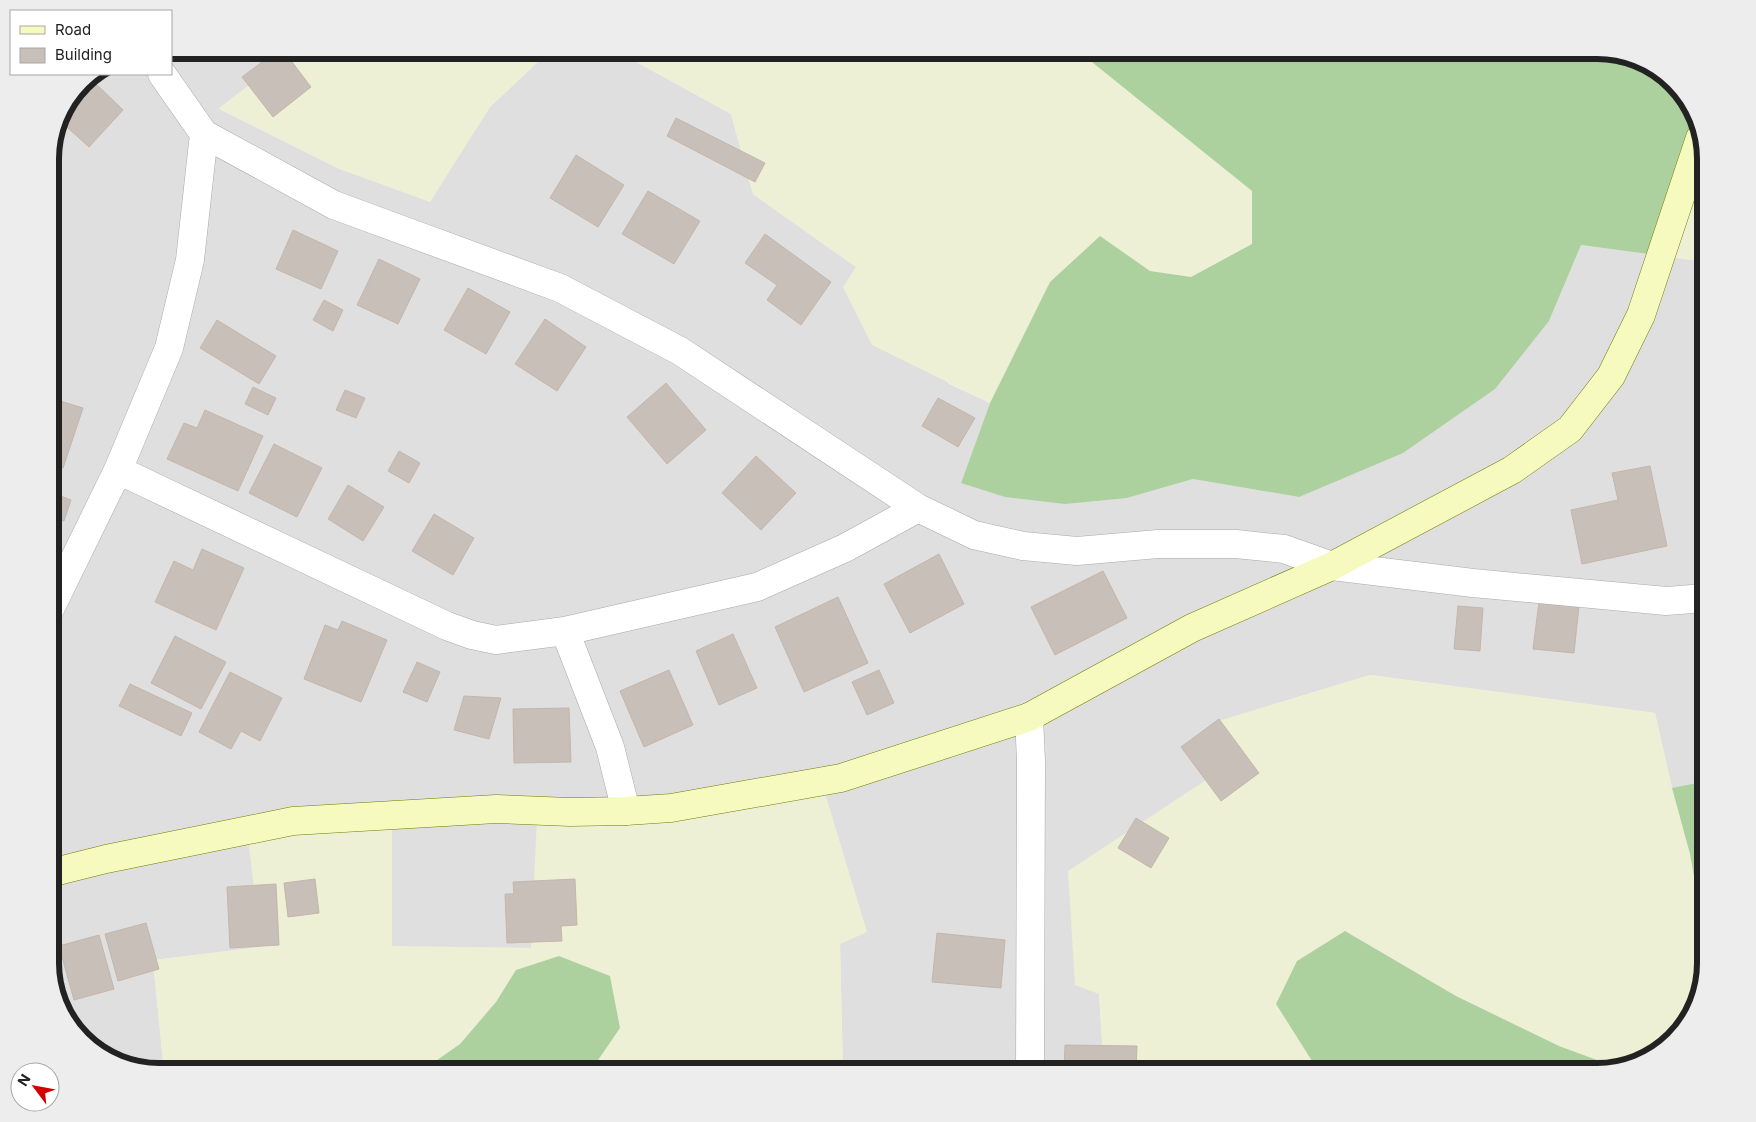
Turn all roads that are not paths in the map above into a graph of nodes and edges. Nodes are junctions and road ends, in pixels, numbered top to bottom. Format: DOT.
graph roads {
  1 [pos="163,75"];
  2 [pos="204,134"];
  3 [pos="1696,149"];
  4 [pos="118,470"];
  5 [pos="918,508"];
  6 [pos="1332,566"];
  7 [pos="59,591"];
  8 [pos="1697,599"];
  9 [pos="565,631"];
  10 [pos="1030,717"];
  11 [pos="626,811"];
  12 [pos="59,871"];
  13 [pos="1030,1063"];
  1 -- 2 [label="street"];
  2 -- 4 [label="street"];
  2 -- 5 [label="street"];
  3 -- 6 [label="street"];
  4 -- 7 [label="street"];
  4 -- 9 [label="street"];
  5 -- 6 [label="street"];
  5 -- 9 [label="street"];
  6 -- 8 [label="street"];
  6 -- 10 [label="street"];
  9 -- 11 [label="street"];
  10 -- 11 [label="street"];
  10 -- 13 [label="street"];
  11 -- 12 [label="street"];
}
